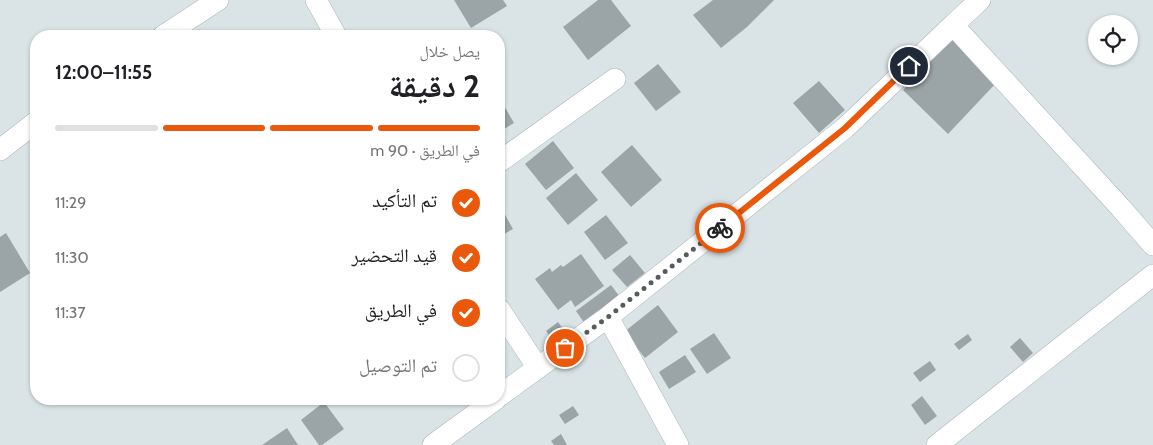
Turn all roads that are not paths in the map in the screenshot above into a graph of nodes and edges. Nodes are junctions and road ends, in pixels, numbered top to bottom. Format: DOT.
graph roads {
  1 [pos="218,0"];
  2 [pos="316,0"];
  3 [pos="980,0"];
  4 [pos="953,25"];
  5 [pos="172,30"];
  6 [pos="333,30"];
  7 [pos="615,80"];
  8 [pos="30,127"];
  9 [pos="0,150"];
  10 [pos="505,158"];
  11 [pos="1153,245"];
  12 [pos="1153,275"];
  13 [pos="608,317"];
  14 [pos="505,318"];
  15 [pos="538,368"];
  16 [pos="505,392"];
  17 [pos="487,405"];
  18 [pos="433,445"];
  19 [pos="678,445"];
  20 [pos="937,445"];
  1 -- 5 [label="street"];
  2 -- 6 [label="street"];
  3 -- 4 [label="street"];
  4 -- 11 [label="street"];
  4 -- 13 [label="street"];
  7 -- 10 [label="street"];
  8 -- 9 [label="street"];
  12 -- 20 [label="street"];
  13 -- 15 [label="street"];
  13 -- 19 [label="street"];
  14 -- 15 [label="street"];
  15 -- 16 [label="street"];
  17 -- 18 [label="street"];
}
